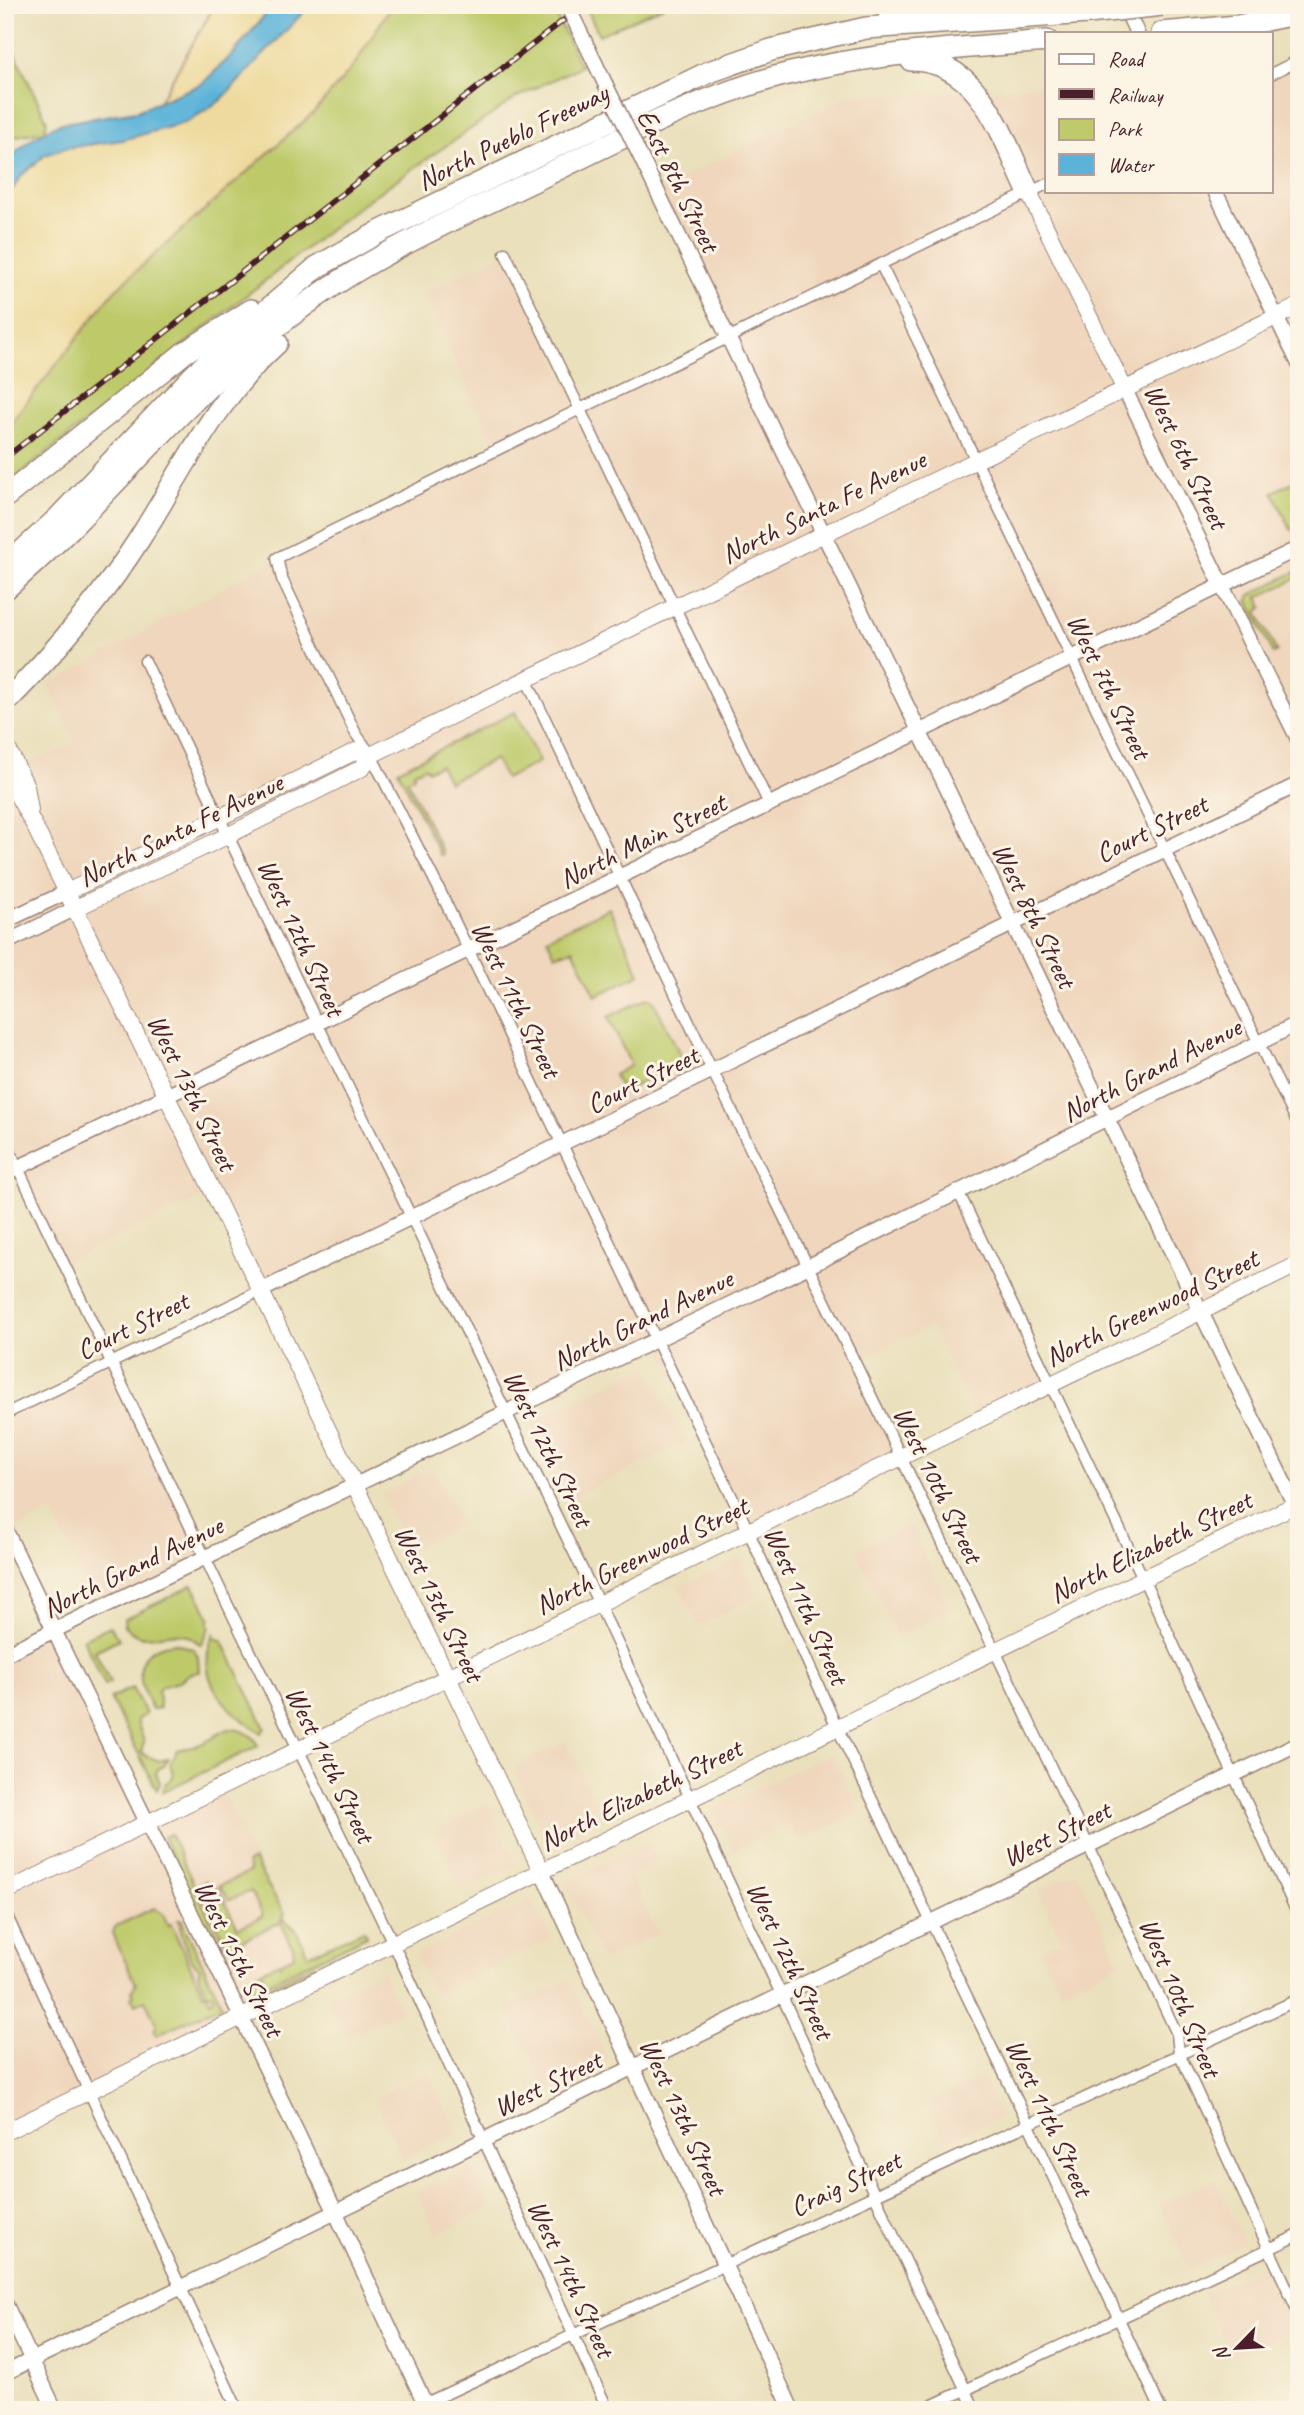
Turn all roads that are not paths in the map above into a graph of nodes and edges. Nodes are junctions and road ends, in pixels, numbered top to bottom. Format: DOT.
graph roads {
  1 [pos="566,5"];
  2 [pos="927,5"];
  3 [pos="1124,5"];
  4 [pos="1162,5"];
  5 [pos="1296,14"];
  6 [pos="866,28"];
  7 [pos="1137,32"];
  8 [pos="1178,32"];
  9 [pos="1045,41"];
  10 [pos="856,59"];
  11 [pos="1299,60"];
  12 [pos="1272,74"];
  13 [pos="1038,189"];
  14 [pos="1215,192"];
  15 [pos="505,253"];
  16 [pos="881,265"];
  17 [pos="317,267"];
  18 [pos="357,271"];
  19 [pos="1299,306"];
  20 [pos="1276,317"];
  21 [pos="728,338"];
  22 [pos="1299,364"];
  23 [pos="1125,390"];
  24 [pos="580,408"];
  25 [pos="975,461"];
  26 [pos="5,497"];
  27 [pos="823,534"];
  28 [pos="1299,548"];
  29 [pos="5,567"];
  30 [pos="1223,586"];
  31 [pos="5,589"];
  32 [pos="675,607"];
  33 [pos="1071,658"];
  34 [pos="145,661"];
  35 [pos="526,678"];
  36 [pos="5,703"];
  37 [pos="919,733"];
  38 [pos="1299,741"];
  39 [pos="5,743"];
  40 [pos="371,755"];
  41 [pos="5,773"];
  42 [pos="1299,784"];
  43 [pos="770,806"];
  44 [pos="221,818"];
  45 [pos="33,823"];
  46 [pos="229,835"];
  47 [pos="1164,849"];
  48 [pos="620,878"];
  49 [pos="66,892"];
  50 [pos="74,909"];
  51 [pos="5,921"];
  52 [pos="1012,926"];
  53 [pos="5,943"];
  54 [pos="469,952"];
  55 [pos="1299,1023"];
  56 [pos="318,1025"];
  57 [pos="1258,1043"];
  58 [pos="713,1072"];
  59 [pos="167,1097"];
  60 [pos="1107,1119"];
  61 [pos="1299,1126"];
  62 [pos="5,1141"];
  63 [pos="562,1145"];
  64 [pos="11,1171"];
  65 [pos="958,1191"];
  66 [pos="413,1217"];
  67 [pos="1299,1264"];
  68 [pos="809,1266"];
  69 [pos="260,1291"];
  70 [pos="1201,1312"];
  71 [pos="656,1340"];
  72 [pos="111,1362"];
  73 [pos="1052,1385"];
  74 [pos="506,1411"];
  75 [pos="5,1414"];
  76 [pos="900,1458"];
  77 [pos="354,1487"];
  78 [pos="1297,1507"];
  79 [pos="5,1529"];
  80 [pos="749,1532"];
  81 [pos="205,1558"];
  82 [pos="1143,1578"];
  83 [pos="599,1604"];
  84 [pos="54,1631"];
  85 [pos="995,1651"];
  86 [pos="5,1654"];
  87 [pos="448,1678"];
  88 [pos="837,1727"];
  89 [pos="1299,1743"];
  90 [pos="298,1750"];
  91 [pos="1234,1774"];
  92 [pos="691,1799"];
  93 [pos="149,1823"];
  94 [pos="1089,1844"];
  95 [pos="542,1872"];
  96 [pos="5,1892"];
  97 [pos="5,1912"];
  98 [pos="1299,1917"];
  99 [pos="931,1922"];
  100 [pos="394,1945"];
  101 [pos="782,1994"];
  102 [pos="1299,1999"];
  103 [pos="242,2018"];
  104 [pos="1179,2053"];
  105 [pos="633,2068"];
  106 [pos="89,2091"];
  107 [pos="1029,2125"];
  108 [pos="5,2132"];
  109 [pos="484,2140"];
  110 [pos="875,2195"];
  111 [pos="336,2213"];
  112 [pos="1299,2235"];
  113 [pos="1270,2249"];
  114 [pos="724,2264"];
  115 [pos="181,2288"];
  116 [pos="5,2303"];
  117 [pos="1299,2314"];
  118 [pos="1119,2317"];
  119 [pos="573,2336"];
  120 [pos="32,2360"];
  121 [pos="5,2373"];
  122 [pos="966,2390"];
  123 [pos="421,2408"];
  124 [pos="55,2410"];
  125 [pos="238,2410"];
  126 [pos="608,2410"];
  127 [pos="792,2410"];
  128 [pos="922,2410"];
  129 [pos="975,2410"];
  130 [pos="1161,2410"];
  1 -- 21 [label="street, East 8th Street, bridge"];
  2 -- 6 [label="highway"];
  3 -- 7 [label="street"];
  4 -- 6 [label="highway, North Pueblo Freeway, bridge"];
  5 -- 8 [label="highway"];
  6 -- 17 [label="highway, North Pueblo Freeway"];
  9 -- 10 [label="highway, North Pueblo Freeway"];
  10 -- 13 [label="highway"];
  10 -- 18 [label="highway, North Pueblo Freeway"];
  11 -- 12 [label="street"];
  13 -- 16 [label="street"];
  13 -- 23 [label="main road, West 6th Street"];
  14 -- 20 [label="street"];
  15 -- 24 [label="street"];
  16 -- 21 [label="street"];
  16 -- 25 [label="street, West 7th Street"];
  17 -- 26 [label="highway"];
  17 -- 29 [label="highway, North Pueblo Freeway"];
  18 -- 31 [label="highway, North Pueblo Freeway"];
  18 -- 36 [label="highway"];
  19 -- 20 [label="main road, North Santa Fe Avenue"];
  20 -- 22 [label="street"];
  20 -- 23 [label="main road, North Santa Fe Avenue"];
  21 -- 24 [label="street"];
  21 -- 27 [label="street, West 8th Street"];
  23 -- 25 [label="main road, North Santa Fe Avenue"];
  23 -- 30 [label="street, West 6th Street"];
  24 -- 32 [label="street"];
  24 -- 40 [label="street, West 11th Street"];
  25 -- 27 [label="main road, North Santa Fe Avenue"];
  25 -- 33 [label="street, West 7th Street"];
  27 -- 32 [label="main road, North Santa Fe Avenue"];
  27 -- 37 [label="street, West 8th Street"];
  28 -- 30 [label="street, North Main Street"];
  30 -- 33 [label="street, North Main Street"];
  30 -- 38 [label="street, West 6th Street"];
  32 -- 35 [label="main road, North Santa Fe Avenue"];
  32 -- 43 [label="street"];
  33 -- 37 [label="street, North Main Street"];
  33 -- 47 [label="street, West 7th Street"];
  34 -- 44 [label="street, West 12th Street"];
  35 -- 40 [label="main road, North Santa Fe Avenue"];
  35 -- 48 [label="street, West 10th Street"];
  37 -- 43 [label="street, North Main Street"];
  37 -- 52 [label="street, West 8th Street"];
  39 -- 45 [label="main road, West 13th Street"];
  40 -- 44 [label="main road, North Santa Fe Avenue"];
  40 -- 46 [label="main road, North Santa Fe Avenue"];
  40 -- 54 [label="street, West 11th Street"];
  41 -- 45 [label="main road, West 13th Street"];
  42 -- 47 [label="street, Court Street"];
  43 -- 48 [label="street, North Main Street"];
  44 -- 46 [label="street, West 12th Street"];
  44 -- 49 [label="main road, North Santa Fe Avenue"];
  45 -- 49 [label="main road, West 13th Street"];
  46 -- 50 [label="main road, North Santa Fe Avenue"];
  46 -- 56 [label="street, West 12th Street"];
  47 -- 52 [label="street, Court Street"];
  47 -- 57 [label="street, West 7th Street"];
  48 -- 54 [label="street, North Main Street"];
  48 -- 58 [label="street, West 10th Street"];
  49 -- 50 [label="main road, West 13th Street"];
  49 -- 51 [label="street, North Santa Fe Avenue"];
  50 -- 53 [label="street, North Santa Fe Avenue"];
  50 -- 59 [label="main road, West 13th Street"];
  52 -- 58 [label="street, Court Street"];
  52 -- 60 [label="street, West 8th Street"];
  54 -- 56 [label="street, North Main Street"];
  54 -- 63 [label="street, West 11th Street"];
  55 -- 57 [label="street, North Grand Avenue"];
  56 -- 59 [label="street, North Main Street"];
  56 -- 66 [label="street, West 12th Street"];
  57 -- 60 [label="street, North Grand Avenue"];
  57 -- 61 [label="street, West 7th Street"];
  58 -- 63 [label="street, Court Street"];
  58 -- 68 [label="street, West 10th Street"];
  59 -- 64 [label="street, North Main Street"];
  59 -- 69 [label="main road, West 13th Street"];
  60 -- 65 [label="street, North Grand Avenue"];
  60 -- 70 [label="street, West 8th Street"];
  62 -- 64 [label="street, West 14th Street"];
  63 -- 66 [label="street, Court Street"];
  63 -- 71 [label="street, West 11th Street"];
  64 -- 72 [label="street, West 14th Street"];
  65 -- 68 [label="street, North Grand Avenue"];
  65 -- 73 [label="street"];
  66 -- 69 [label="street, Court Street"];
  66 -- 74 [label="street, West 12th Street"];
  67 -- 70 [label="main road, North Greenwood Street"];
  68 -- 71 [label="street, North Grand Avenue"];
  68 -- 76 [label="street, West 10th Street"];
  69 -- 72 [label="street, Court Street"];
  69 -- 77 [label="main road, West 13th Street"];
  70 -- 73 [label="main road, North Greenwood Street"];
  70 -- 78 [label="street, West 8th Street"];
  71 -- 74 [label="street, North Grand Avenue"];
  71 -- 80 [label="street, West 11th Street"];
  72 -- 75 [label="street, Court Street"];
  72 -- 81 [label="street, West 14th Street"];
  73 -- 76 [label="main road, North Greenwood Street"];
  73 -- 82 [label="street"];
  74 -- 77 [label="street, North Grand Avenue"];
  74 -- 83 [label="street, West 12th Street"];
  76 -- 80 [label="main road, North Greenwood Street"];
  76 -- 85 [label="street, West 10th Street"];
  77 -- 81 [label="street, North Grand Avenue"];
  77 -- 87 [label="main road, West 13th Street"];
  78 -- 82 [label="main road, North Elizabeth Street"];
  79 -- 84 [label="street, West 15th Street"];
  80 -- 83 [label="main road, North Greenwood Street"];
  80 -- 88 [label="street, West 11th Street"];
  81 -- 84 [label="street, North Grand Avenue"];
  81 -- 90 [label="street, West 14th Street"];
  82 -- 85 [label="main road, North Elizabeth Street"];
  82 -- 91 [label="street"];
  83 -- 87 [label="main road, North Greenwood Street"];
  83 -- 92 [label="street, West 12th Street"];
  84 -- 86 [label="street, North Grand Avenue"];
  84 -- 93 [label="street, West 15th Street"];
  85 -- 88 [label="main road, North Elizabeth Street"];
  85 -- 94 [label="street, West 10th Street"];
  87 -- 90 [label="main road, North Greenwood Street"];
  87 -- 95 [label="main road, West 13th Street"];
  88 -- 92 [label="main road, North Elizabeth Street"];
  88 -- 99 [label="street, West 11th Street"];
  89 -- 91 [label="street, West Street"];
  90 -- 93 [label="main road, North Greenwood Street"];
  90 -- 100 [label="street, West 14th Street"];
  91 -- 94 [label="street, West Street"];
  91 -- 98 [label="street"];
  92 -- 95 [label="main road, North Elizabeth Street"];
  92 -- 101 [label="street, West 12th Street"];
  93 -- 96 [label="main road, North Greenwood Street"];
  93 -- 103 [label="street, West 15th Street"];
  94 -- 99 [label="street, West Street"];
  94 -- 104 [label="street, West 10th Street"];
  95 -- 100 [label="main road, North Elizabeth Street"];
  95 -- 105 [label="street, West 13th Street"];
  97 -- 106 [label="street"];
  99 -- 101 [label="street, West Street"];
  99 -- 107 [label="street, West 11th Street"];
  100 -- 103 [label="main road, North Elizabeth Street"];
  100 -- 109 [label="street, West 14th Street"];
  101 -- 105 [label="street, West Street"];
  101 -- 110 [label="street, West 12th Street"];
  102 -- 104 [label="street, Craig Street"];
  103 -- 106 [label="main road, North Elizabeth Street"];
  103 -- 111 [label="street, West 15th Street"];
  104 -- 107 [label="street, Craig Street"];
  104 -- 113 [label="street, West 10th Street"];
  105 -- 109 [label="street, West Street"];
  105 -- 114 [label="street, West 13th Street"];
  106 -- 108 [label="main road, North Elizabeth Street"];
  106 -- 115 [label="street"];
  107 -- 110 [label="street, Craig Street"];
  107 -- 118 [label="street, West 11th Street"];
  109 -- 111 [label="street, West Street"];
  109 -- 119 [label="street, West 14th Street"];
  110 -- 114 [label="street, Craig Street"];
  110 -- 122 [label="street, West 12th Street"];
  111 -- 115 [label="street, West Street"];
  111 -- 123 [label="street, West 15th Street"];
  112 -- 113 [label="street"];
  113 -- 117 [label="street, West 10th Street"];
  113 -- 118 [label="street"];
  114 -- 119 [label="street, Craig Street"];
  114 -- 127 [label="street, West 13th Street"];
  115 -- 120 [label="street, West Street"];
  115 -- 125 [label="street"];
  116 -- 120 [label="street"];
  118 -- 122 [label="street"];
  118 -- 130 [label="street, West 11th Street"];
  119 -- 123 [label="street, Craig Street"];
  119 -- 126 [label="street, West 14th Street"];
  120 -- 121 [label="street, West Street"];
  120 -- 124 [label="street"];
  122 -- 128 [label="street"];
  122 -- 129 [label="street, West 12th Street"];
}
